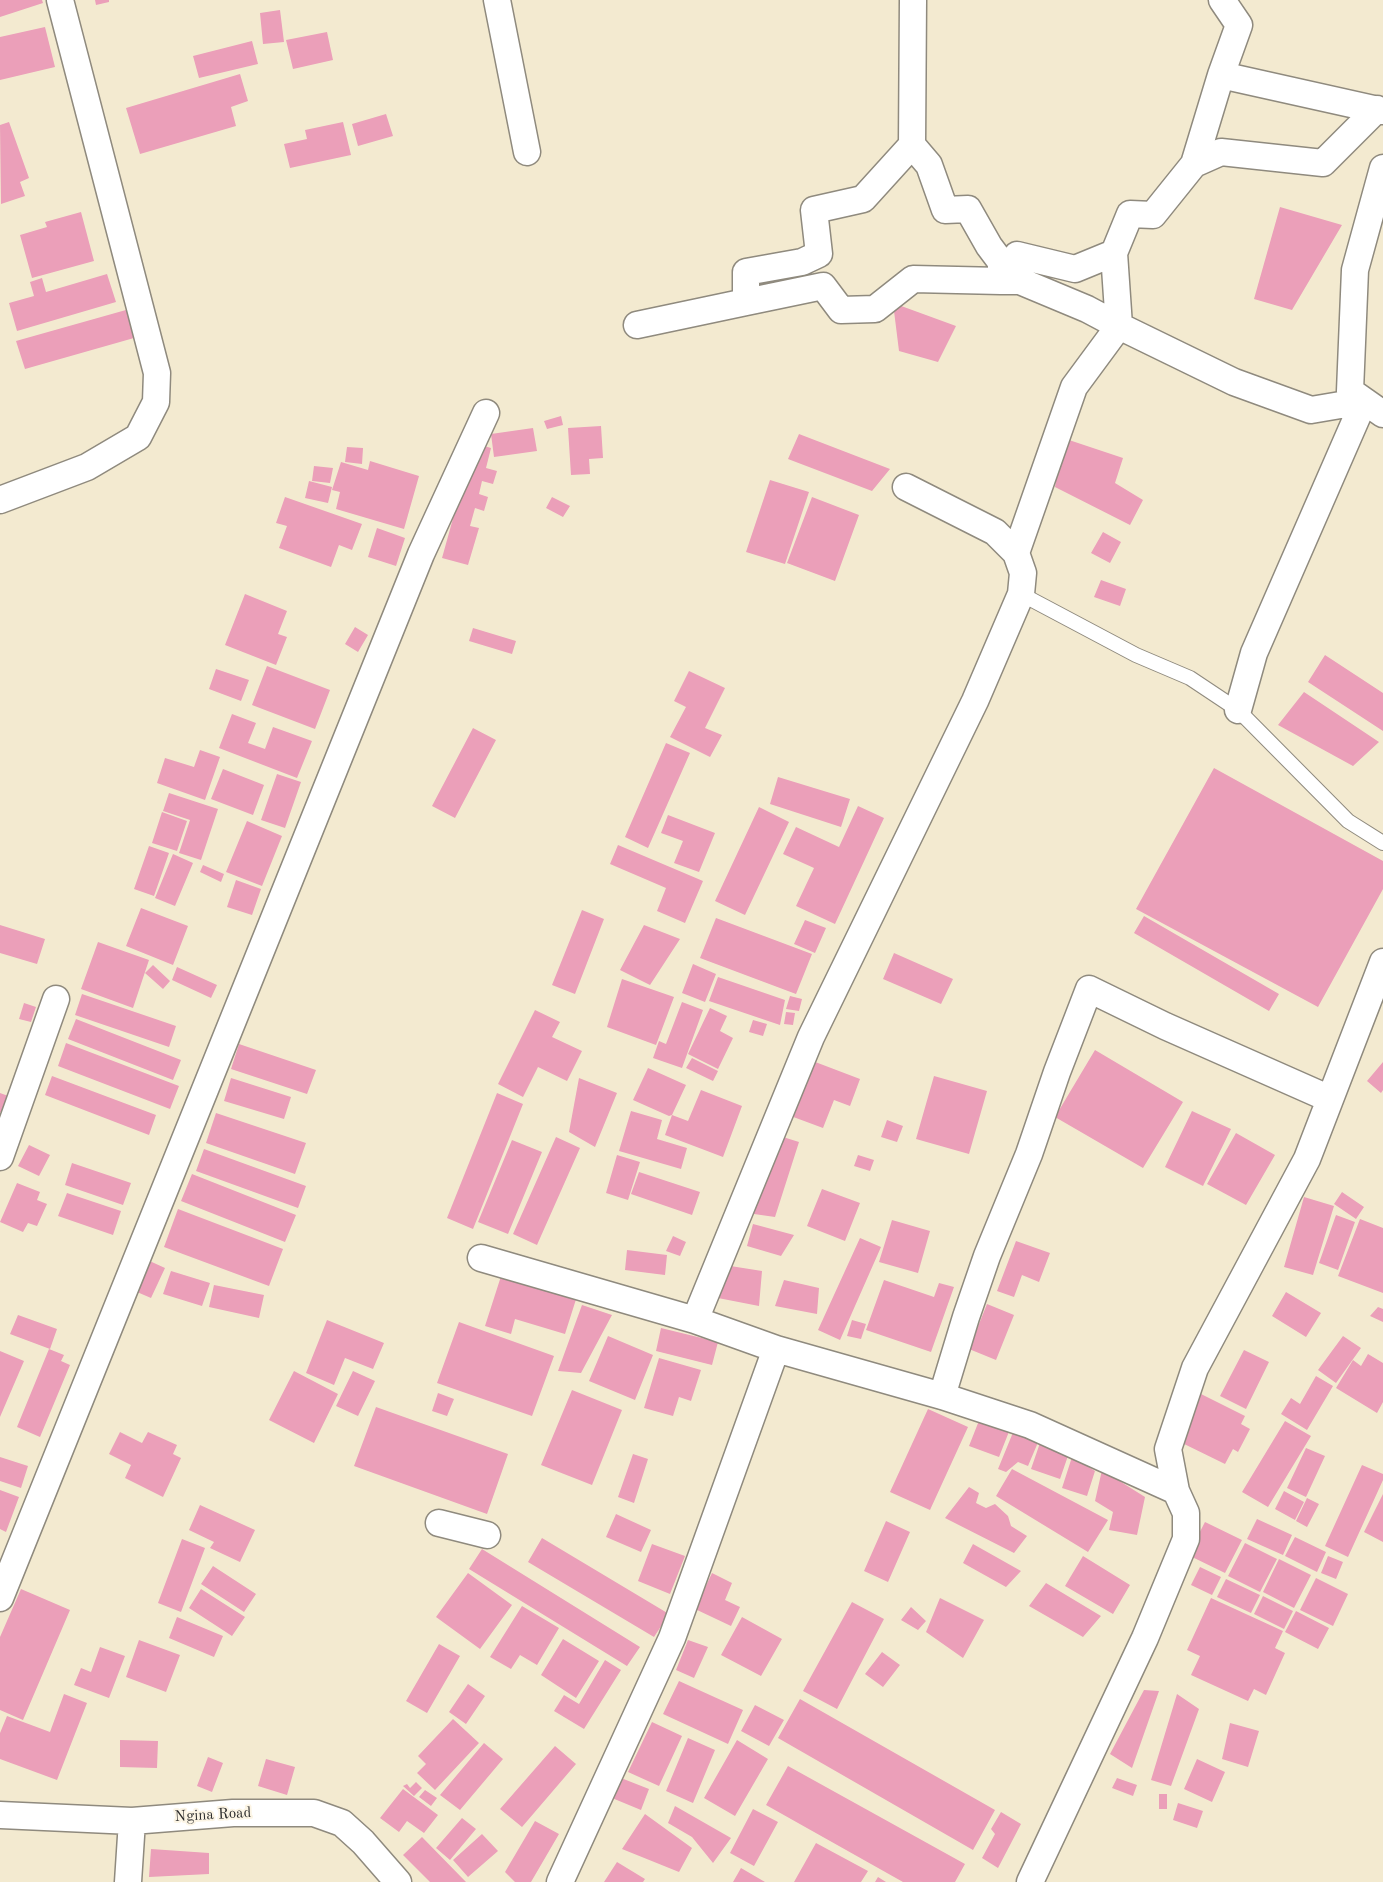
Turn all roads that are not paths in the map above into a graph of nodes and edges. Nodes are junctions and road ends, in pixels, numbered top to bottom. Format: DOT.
graph roads {
  1 [pos="60,0"];
  2 [pos="497,0"];
  3 [pos="913,0"];
  4 [pos="1222,0"];
  5 [pos="1221,75"];
  6 [pos="1380,110"];
  7 [pos="912,145"];
  8 [pos="527,152"];
  9 [pos="1194,164"];
  10 [pos="1383,168"];
  11 [pos="1114,253"];
  12 [pos="1001,281"];
  13 [pos="746,302"];
  14 [pos="636,325"];
  15 [pos="1119,326"];
  16 [pos="1373,408"];
  17 [pos="486,413"];
  18 [pos="906,487"];
  19 [pos="0,500"];
  20 [pos="1016,553"];
  21 [pos="1021,594"];
  22 [pos="1238,710"];
  23 [pos="1383,843"];
  24 [pos="1383,962"];
  25 [pos="56,998"];
  26 [pos="1330,1099"];
  27 [pos="0,1157"];
  28 [pos="481,1258"];
  29 [pos="696,1320"];
  30 [pos="776,1349"];
  31 [pos="942,1396"];
  32 [pos="1176,1491"];
  33 [pos="439,1523"];
  34 [pos="486,1535"];
  35 [pos="0,1598"];
  36 [pos="0,1815"];
  37 [pos="132,1821"];
  38 [pos="128,1882"];
  39 [pos="398,1882"];
  40 [pos="560,1882"];
  41 [pos="1030,1882"];
  1 -- 19 [label="street"];
  2 -- 8 [label="street"];
  3 -- 7 [label="street"];
  4 -- 5 [label="street"];
  5 -- 6 [label="street"];
  5 -- 9 [label="street"];
  6 -- 9 [label="street"];
  7 -- 12 [label="street"];
  7 -- 13 [label="street"];
  9 -- 11 [label="street"];
  10 -- 16 [label="street"];
  11 -- 12 [label="street"];
  11 -- 15 [label="street"];
  12 -- 13 [label="street"];
  12 -- 15 [label="street"];
  13 -- 14 [label="street"];
  15 -- 16 [label="street"];
  15 -- 20 [label="street"];
  16 -- 22 [label="street"];
  17 -- 35 [label="street"];
  18 -- 20 [label="street"];
  20 -- 21 [label="street"];
  21 -- 22 [label="lane"];
  21 -- 29 [label="street"];
  22 -- 23 [label="lane"];
  24 -- 26 [label="street"];
  25 -- 27 [label="street"];
  26 -- 31 [label="street"];
  26 -- 32 [label="street"];
  28 -- 29 [label="street"];
  29 -- 30 [label="street"];
  30 -- 31 [label="street"];
  30 -- 40 [label="street"];
  31 -- 32 [label="street"];
  32 -- 41 [label="street"];
  33 -- 34 [label="street"];
  36 -- 37 [label="street, Ngina Road"];
  37 -- 38 [label="street"];
  37 -- 39 [label="street, Ngina Road"];
}
